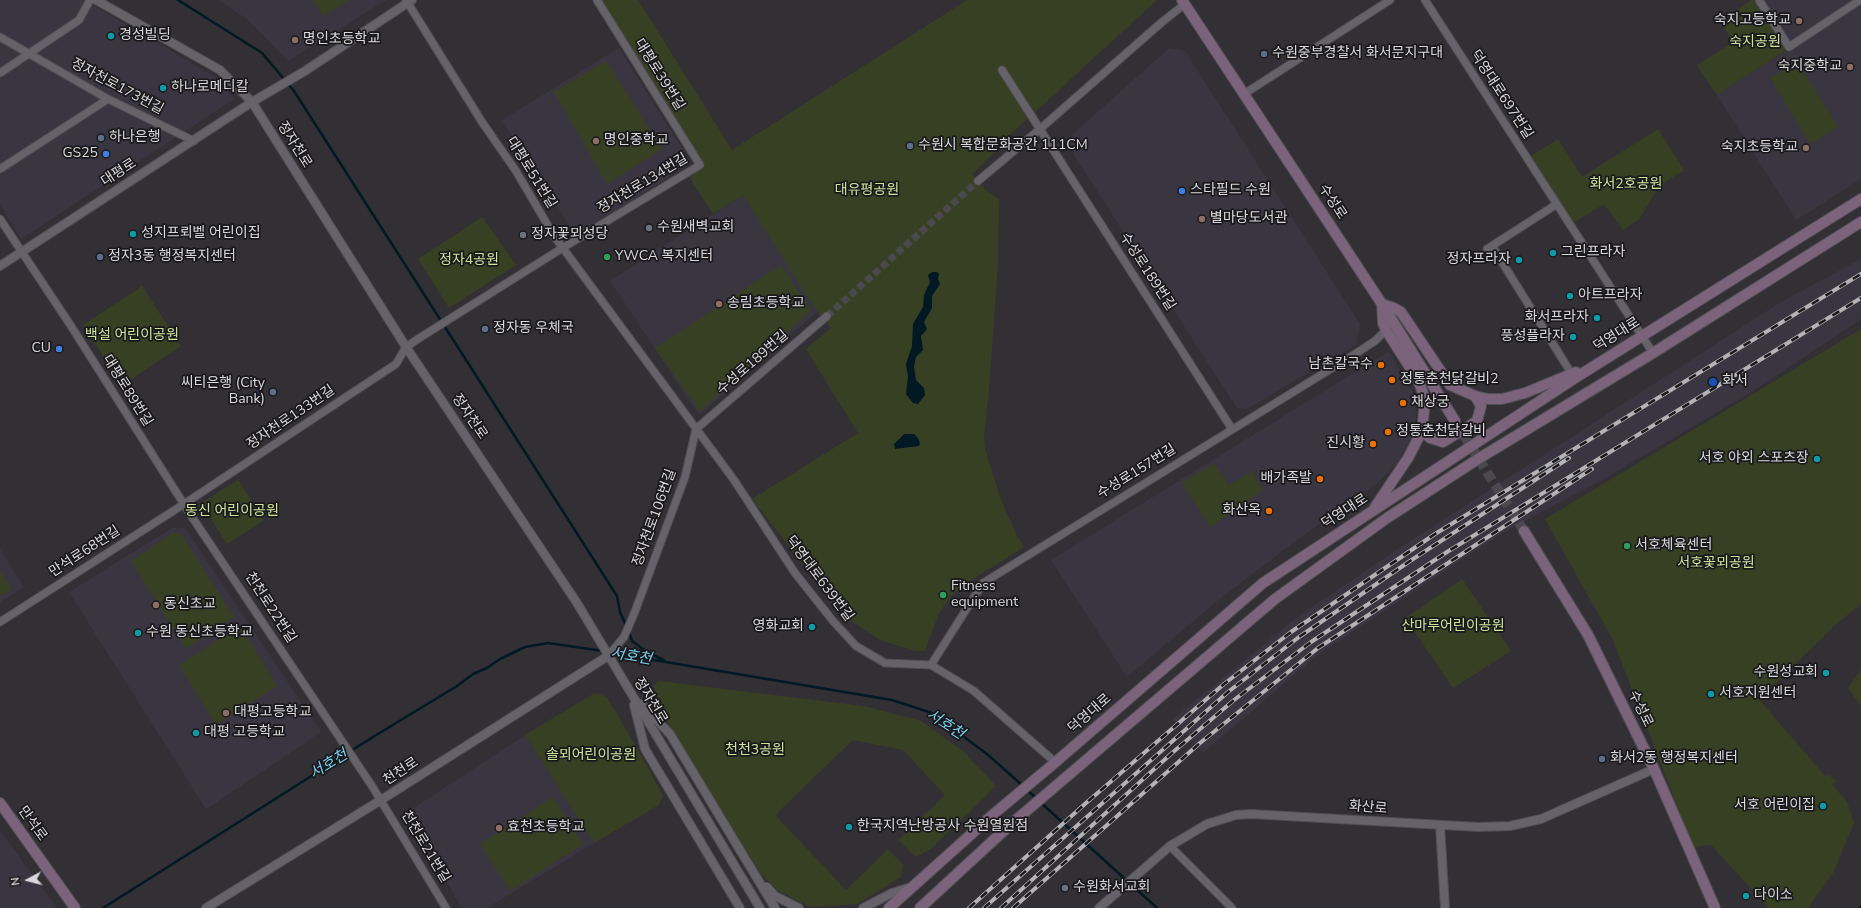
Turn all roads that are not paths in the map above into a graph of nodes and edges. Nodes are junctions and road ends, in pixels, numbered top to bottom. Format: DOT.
graph roads {
  1 [pos="90,0"];
  2 [pos="96,0"];
  3 [pos="597,0"];
  4 [pos="1390,0"];
  5 [pos="1425,0"];
  6 [pos="1759,0"];
  7 [pos="1860,0"];
  8 [pos="409,1"];
  9 [pos="1186,1"];
  10 [pos="0,37"];
  11 [pos="30,54"];
  12 [pos="1002,70"];
  13 [pos="0,73"];
  14 [pos="1244,94"];
  15 [pos="108,99"];
  16 [pos="252,102"];
  17 [pos="1040,129"];
  18 [pos="194,141"];
  19 [pos="700,165"];
  20 [pos="0,169"];
  21 [pos="978,181"];
  22 [pos="1861,199"];
  23 [pos="1556,204"];
  24 [pos="0,219"];
  25 [pos="1861,222"];
  26 [pos="564,247"];
  27 [pos="21,252"];
  28 [pos="0,266"];
  29 [pos="1382,304"];
  30 [pos="827,316"];
  31 [pos="1386,330"];
  32 [pos="1642,336"];
  33 [pos="406,347"];
  34 [pos="1653,353"];
  35 [pos="1573,376"];
  36 [pos="1475,396"];
  37 [pos="1455,421"];
  38 [pos="696,429"];
  39 [pos="1232,429"];
  40 [pos="1422,431"];
  41 [pos="184,504"];
  42 [pos="1373,510"];
  43 [pos="1524,531"];
  44 [pos="0,622"];
  45 [pos="608,656"];
  46 [pos="931,665"];
  47 [pos="632,696"];
  48 [pos="1053,764"];
  49 [pos="1654,770"];
  50 [pos="381,800"];
  51 [pos="0,803"];
  52 [pos="1440,825"];
  53 [pos="1170,846"];
  54 [pos="757,876"];
  55 [pos="913,886"];
  56 [pos="73,904"];
  57 [pos="206,908"];
  58 [pos="446,908"];
  59 [pos="740,908"];
  60 [pos="760,908"];
  61 [pos="775,908"];
  62 [pos="799,908"];
  63 [pos="863,908"];
  64 [pos="889,908"];
  65 [pos="920,908"];
  66 [pos="1098,908"];
  67 [pos="1232,908"];
  68 [pos="1445,908"];
  69 [pos="1715,908"];
  1 -- 11 [label="street"];
  2 -- 16 [label="street, 정자천로"];
  3 -- 19 [label="street, 대평로39번길"];
  4 -- 14 [label="street"];
  5 -- 23 [label="street, 덕영대로697번길"];
  6 -- 7 [label="street"];
  8 -- 16 [label="street, 대평로"];
  8 -- 26 [label="street, 대평로51번길"];
  9 -- 14 [label="main road, 수성로"];
  9 -- 17 [label="street"];
  10 -- 11 [label="street, 정자천로173번길"];
  11 -- 13 [label="street"];
  11 -- 15 [label="street, 정자천로173번길"];
  12 -- 17 [label="street, 수성로189번길"];
  14 -- 29 [label="main road, 수성로"];
  15 -- 18 [label="street, 정자천로173번길"];
  15 -- 20 [label="street"];
  16 -- 18 [label="street, 대평로"];
  16 -- 33 [label="street, 정자천로"];
  17 -- 21 [label="street"];
  17 -- 39 [label="street, 수성로189번길"];
  18 -- 27 [label="street, 대평로"];
  19 -- 26 [label="street, 정자천로134번길"];
  22 -- 32 [label="main road, 덕영대로"];
  23 -- 32 [label="street, 덕영대로697번길"];
  23 -- 35 [label="street"];
  24 -- 27 [label="street, 대평로89번길"];
  25 -- 34 [label="main road, 덕영대로"];
  26 -- 33 [label="street, 정자천로134번길"];
  26 -- 38 [label="street, 대평로51번길"];
  27 -- 28 [label="street, 대평로"];
  27 -- 41 [label="street, 대평로89번길"];
  29 -- 31 [label="main road"];
  29 -- 36 [label="main road"];
  29 -- 37 [label="main road, 수성로"];
  30 -- 38 [label="street, 수성로189번길"];
  31 -- 39 [label="street, 수성로157번길"];
  31 -- 40 [label="main road"];
  32 -- 34 [label="street, 덕영대로697번길"];
  32 -- 35 [label="main road, 덕영대로"];
  33 -- 41 [label="street, 정자천로133번길"];
  33 -- 45 [label="street, 정자천로"];
  34 -- 65 [label="main road, 덕영대로"];
  35 -- 36 [label="main road"];
  35 -- 42 [label="main road, 덕영대로"];
  36 -- 40 [label="main road"];
  38 -- 45 [label="street, 정자천로106번길"];
  38 -- 46 [label="street, 덕영대로639번길"];
  39 -- 46 [label="street, 수성로157번길"];
  40 -- 42 [label="main road"];
  41 -- 44 [label="street, 만석로68번길"];
  41 -- 50 [label="street, 천천로22번길"];
  42 -- 48 [label="main road, 덕영대로"];
  43 -- 49 [label="main road, 수성로"];
  45 -- 47 [label="street, 정자천로"];
  45 -- 50 [label="street, 천천로"];
  46 -- 48 [label="street, 덕영대로639번길"];
  47 -- 54 [label="street"];
  47 -- 59 [label="street"];
  47 -- 60 [label="street, 정자천로"];
  48 -- 55 [label="main road, 덕영대로"];
  49 -- 52 [label="street, 화산로"];
  49 -- 69 [label="main road, 수성로"];
  50 -- 57 [label="street, 천천로"];
  50 -- 58 [label="street, 천천로21번길"];
  51 -- 56 [label="main road, 만석로"];
  52 -- 53 [label="street, 화산로"];
  52 -- 68 [label="street"];
  53 -- 66 [label="street, 화산로"];
  53 -- 67 [label="street"];
  54 -- 61 [label="street"];
  54 -- 62 [label="street"];
  55 -- 63 [label="street"];
  55 -- 64 [label="main road, 덕영대로"];
}
